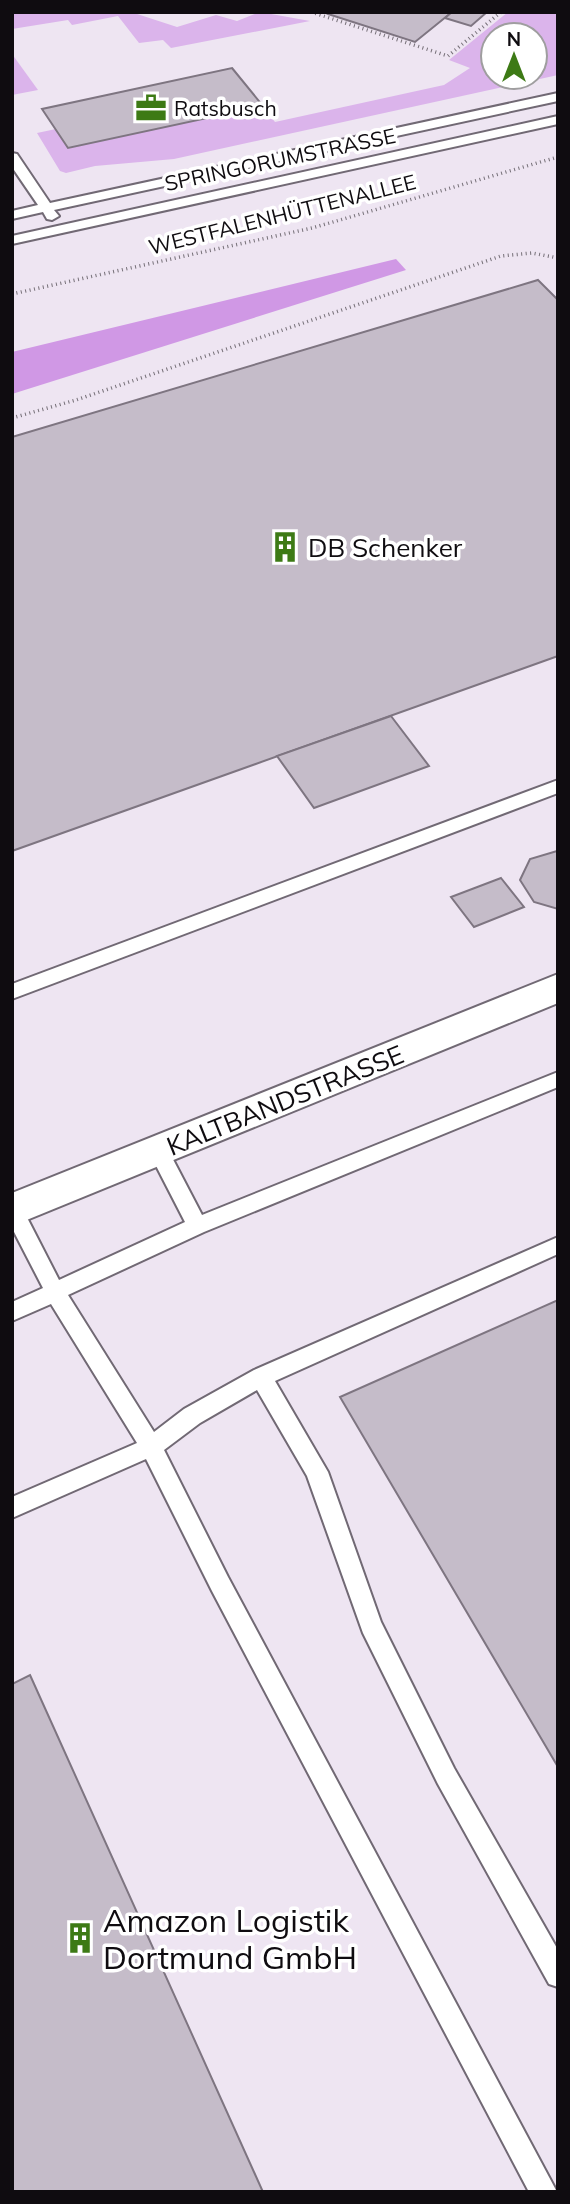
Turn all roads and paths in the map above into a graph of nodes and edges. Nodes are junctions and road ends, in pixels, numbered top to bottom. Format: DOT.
graph roads {
  1 [pos="311,12"];
  2 [pos="501,12"];
  3 [pos="558,97"];
  4 [pos="558,120"];
  5 [pos="12,157"];
  6 [pos="558,158"];
  7 [pos="46,207"];
  8 [pos="12,215"];
  9 [pos="61,228"];
  10 [pos="12,240"];
  11 [pos="558,258"];
  12 [pos="12,294"];
  13 [pos="12,418"];
  14 [pos="558,786"];
  15 [pos="12,992"];
  16 [pos="556,993"];
  17 [pos="558,1079"];
  18 [pos="159,1152"];
  19 [pos="13,1209"];
  20 [pos="197,1226"];
  21 [pos="558,1245"];
  22 [pos="56,1294"];
  23 [pos="12,1312"];
  24 [pos="261,1377"];
  25 [pos="151,1447"];
  26 [pos="12,1508"];
  27 [pos="558,1975"];
  28 [pos="544,2192"];
  1 -- 2 [label="path"];
  3 -- 7 [label="lane, SPRINGORUMSTRASSE"];
  4 -- 9 [label="lane, SPRINGORUMSTRASSE"];
  5 -- 7 [label="lane"];
  6 -- 12 [label="path, WESTFALENHÜTTENALLEE"];
  7 -- 8 [label="lane, SPRINGORUMSTRASSE"];
  7 -- 9 [label="lane"];
  9 -- 10 [label="lane, SPRINGORUMSTRASSE"];
  11 -- 13 [label="path"];
  14 -- 15 [label="lane"];
  16 -- 18 [label="street, KALTBANDSTRASSE"];
  17 -- 20 [label="lane"];
  18 -- 19 [label="street, KALTBANDSTRASSE"];
  18 -- 20 [label="lane"];
  19 -- 22 [label="lane"];
  20 -- 22 [label="lane"];
  21 -- 24 [label="lane"];
  22 -- 23 [label="lane"];
  22 -- 25 [label="lane"];
  24 -- 25 [label="lane"];
  24 -- 27 [label="lane"];
  25 -- 26 [label="lane"];
  25 -- 28 [label="lane"];
}
